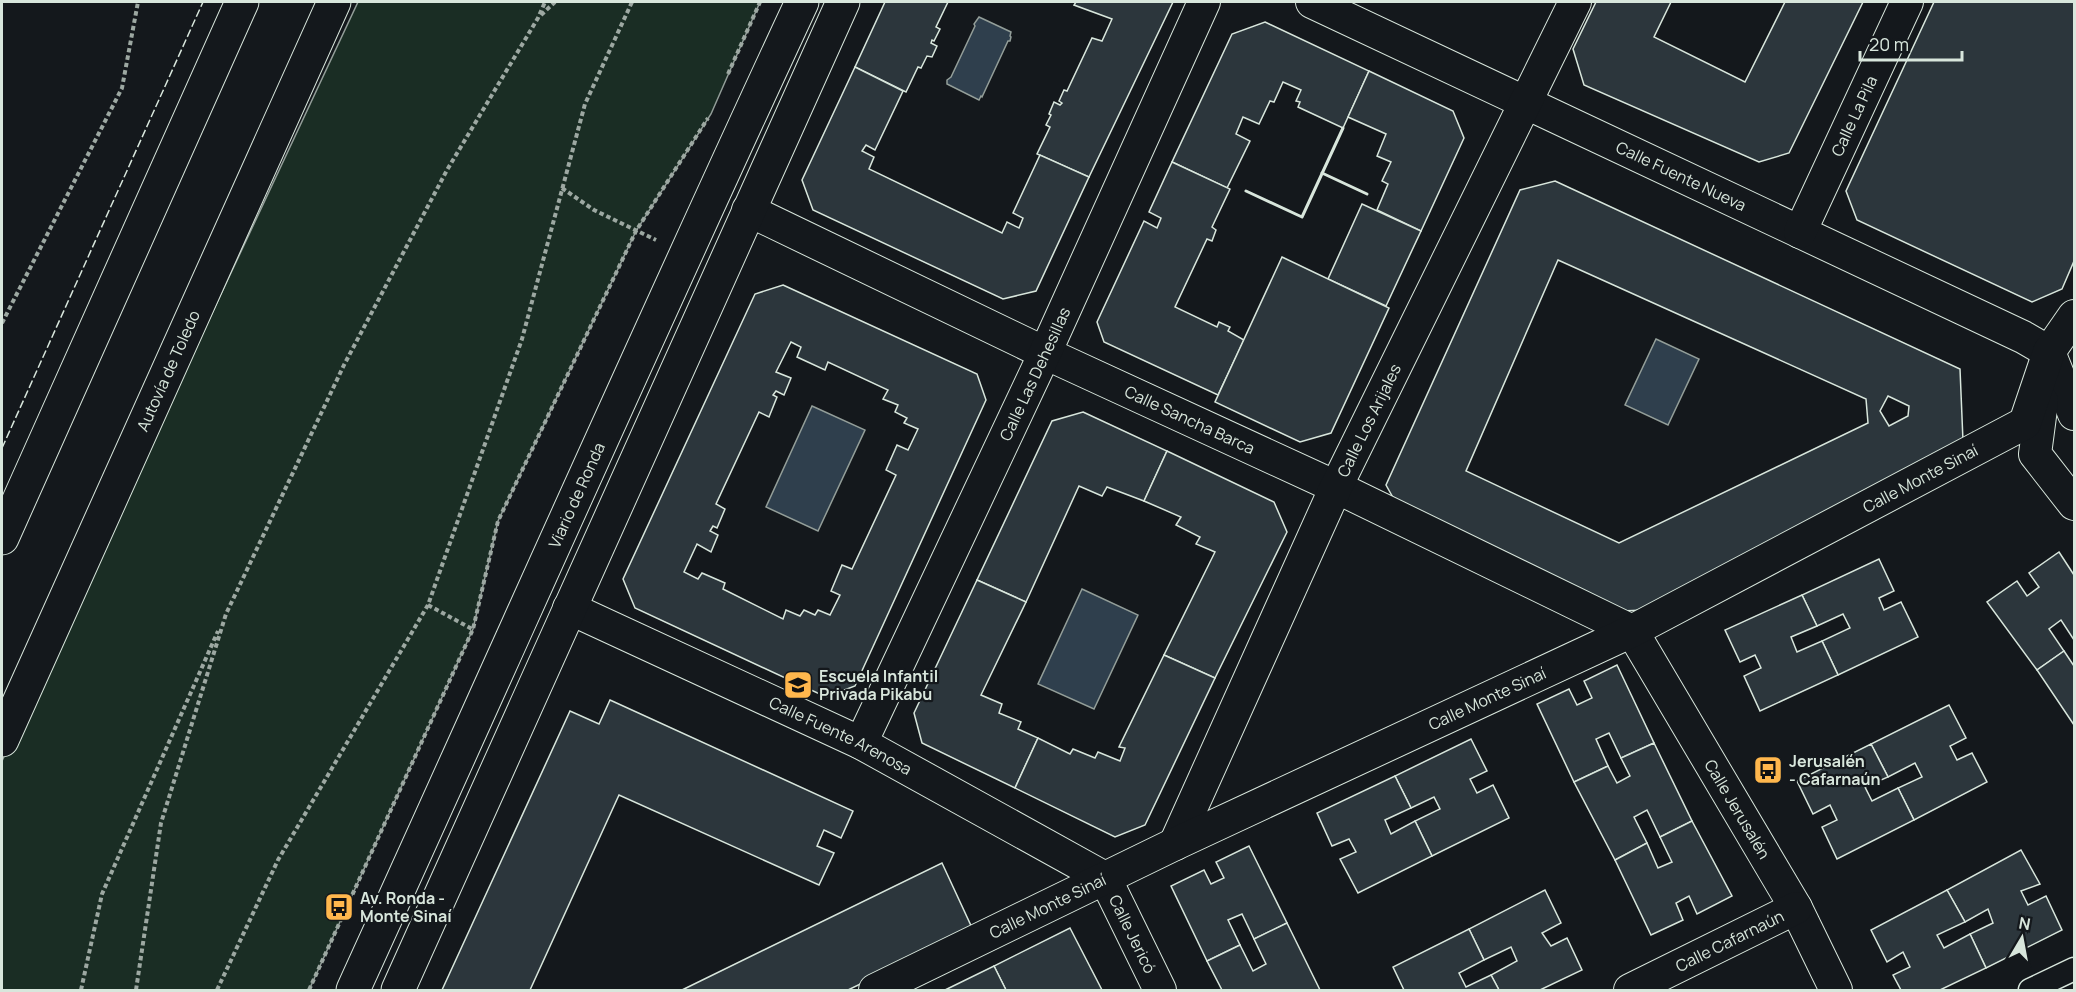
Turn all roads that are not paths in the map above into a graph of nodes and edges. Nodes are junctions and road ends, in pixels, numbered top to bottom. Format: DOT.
graph roads {
  1 [pos="242,2"];
  2 [pos="334,2"];
  3 [pos="802,2"];
  4 [pos="843,2"];
  5 [pos="1204,2"];
  6 [pos="1312,2"];
  7 [pos="1575,2"];
  8 [pos="1907,2"];
  9 [pos="1527,102"];
  10 [pos="748,210"];
  11 [pos="1800,232"];
  12 [pos="2074,316"];
  13 [pos="1045,352"];
  14 [pos="2049,352"];
  15 [pos="2074,414"];
  16 [pos="1336,487"];
  17 [pos="2074,504"];
  18 [pos="2,538"];
  19 [pos="569,608"];
  20 [pos="1632,631"];
  21 [pos="2,740"];
  22 [pos="861,743"];
  23 [pos="1175,844"];
  24 [pos="1105,879"];
  25 [pos="1796,908"];
  26 [pos="2074,969"];
  27 [pos="353,990"];
  28 [pos="398,990"];
  29 [pos="875,990"];
  30 [pos="1161,990"];
  31 [pos="1630,990"];
  32 [pos="1836,990"];
  33 [pos="2030,990"];
  1 -- 18 [label="main road"];
  2 -- 21 [label="main road, Autovía de Toledo"];
  3 -- 27 [label="main road, Viario de Ronda"];
  4 -- 10 [label="main road"];
  5 -- 13 [label="street, Calle Las Dehesillas"];
  6 -- 9 [label="street, Calle Fuente Nueva"];
  7 -- 9 [label="street, Calle Los Arijales"];
  8 -- 11 [label="street, Calle La Pila"];
  9 -- 11 [label="street, Calle Fuente Nueva"];
  9 -- 16 [label="street, Calle Los Arijales"];
  10 -- 13 [label="street, Calle Sancha Barca"];
  10 -- 19 [label="main road"];
  11 -- 14 [label="street, Calle Fuente Nueva"];
  12 -- 14 [label="street"];
  13 -- 16 [label="street, Calle Sancha Barca"];
  13 -- 22 [label="street, Calle Las Dehesillas"];
  14 -- 15 [label="street"];
  14 -- 17 [label="street"];
  14 -- 20 [label="street, Calle Monte Sinaí"];
  16 -- 20 [label="street, Calle Sancha Barca"];
  16 -- 23 [label="street, Calle Los Arijales"];
  19 -- 22 [label="street, Calle Fuente Arenosa"];
  19 -- 28 [label="main road"];
  20 -- 23 [label="street, Calle Monte Sinaí"];
  20 -- 25 [label="street, Calle Jerusalén"];
  22 -- 24 [label="street, Calle Fuente Arenosa"];
  23 -- 24 [label="street, Calle Monte Sinaí"];
  24 -- 29 [label="street, Calle Monte Sinaí"];
  24 -- 30 [label="street, Calle Jericó"];
  25 -- 31 [label="street, Calle Cafarnaún"];
  25 -- 32 [label="street, Calle Jerusalén"];
  26 -- 33 [label="street"];
}
